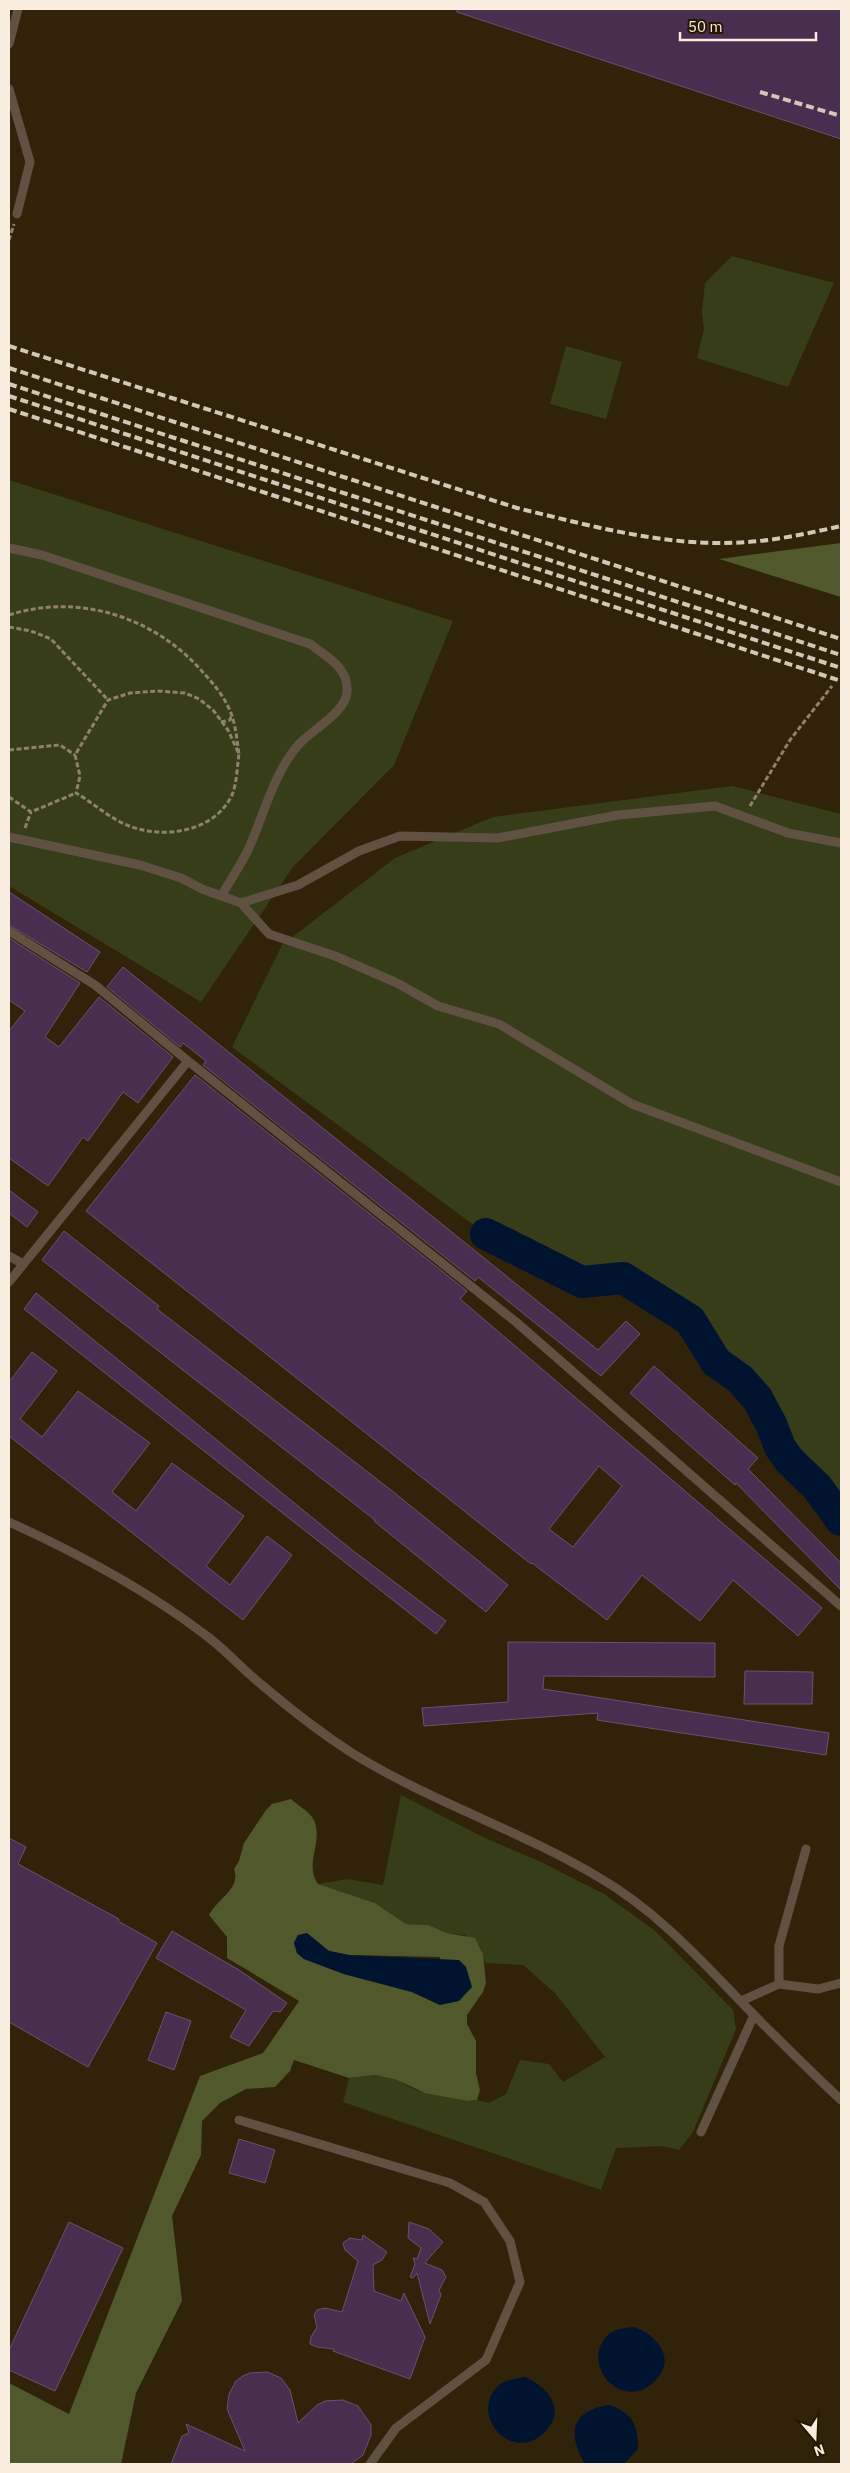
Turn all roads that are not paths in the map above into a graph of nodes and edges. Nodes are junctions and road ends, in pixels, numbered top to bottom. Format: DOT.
graph roads {
  1 [pos="18,9"];
  2 [pos="9,44"];
  3 [pos="9,89"];
  4 [pos="17,214"];
  5 [pos="9,548"];
  6 [pos="9,837"];
  7 [pos="841,843"];
  8 [pos="221,896"];
  9 [pos="241,903"];
  10 [pos="9,931"];
  11 [pos="188,1061"];
  12 [pos="841,1182"];
  13 [pos="9,1256"];
  14 [pos="23,1264"];
  15 [pos="9,1282"];
  16 [pos="9,1522"];
  17 [pos="841,1606"];
  18 [pos="806,1849"];
  19 [pos="841,1983"];
  20 [pos="779,1984"];
  21 [pos="740,2001"];
  22 [pos="754,2014"];
  23 [pos="841,2100"];
  24 [pos="239,2120"];
  25 [pos="700,2132"];
  26 [pos="370,2464"];
  1 -- 2 [label="lane"];
  3 -- 4 [label="lane"];
  5 -- 8 [label="lane"];
  6 -- 8 [label="lane"];
  7 -- 9 [label="lane"];
  8 -- 9 [label="lane"];
  9 -- 12 [label="lane"];
  10 -- 11 [label="lane"];
  11 -- 14 [label="lane"];
  11 -- 17 [label="lane"];
  13 -- 14 [label="lane"];
  14 -- 15 [label="lane"];
  16 -- 21 [label="lane"];
  18 -- 20 [label="lane"];
  19 -- 20 [label="lane"];
  20 -- 21 [label="lane"];
  21 -- 22 [label="lane"];
  22 -- 23 [label="lane"];
  22 -- 25 [label="lane"];
  24 -- 26 [label="lane"];
}
